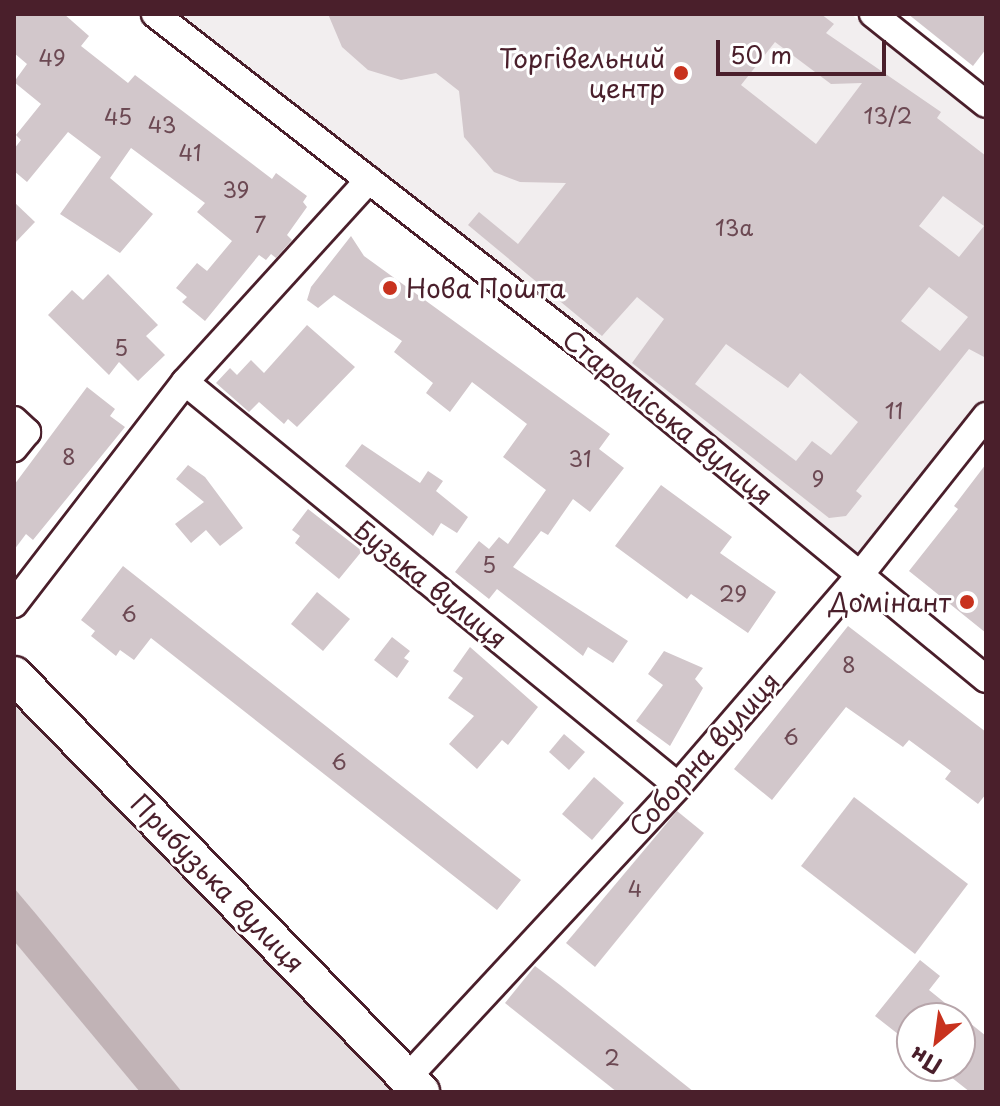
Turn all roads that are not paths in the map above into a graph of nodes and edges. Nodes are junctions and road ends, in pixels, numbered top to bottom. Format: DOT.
graph roads {
  1 [pos="155,14"];
  2 [pos="873,14"];
  3 [pos="986,104"];
  4 [pos="369,180"];
  5 [pos="185,382"];
  6 [pos="986,416"];
  7 [pos="14,420"];
  8 [pos="14,448"];
  9 [pos="860,575"];
  10 [pos="14,604"];
  11 [pos="14,675"];
  12 [pos="986,679"];
  13 [pos="678,786"];
  14 [pos="414,1085"];
  1 -- 4 [label="street, Староміська вулиця"];
  2 -- 3 [label="street"];
  4 -- 5 [label="street"];
  4 -- 9 [label="street, Староміська вулиця"];
  5 -- 10 [label="street"];
  5 -- 13 [label="street, Бузька вулиця"];
  6 -- 9 [label="street, Соборна вулиця"];
  7 -- 8 [label="street"];
  9 -- 12 [label="street, Староміська вулиця"];
  9 -- 13 [label="street, Соборна вулиця"];
  11 -- 14 [label="street, Прибузька вулиця"];
  13 -- 14 [label="street, Соборна вулиця"];
}
